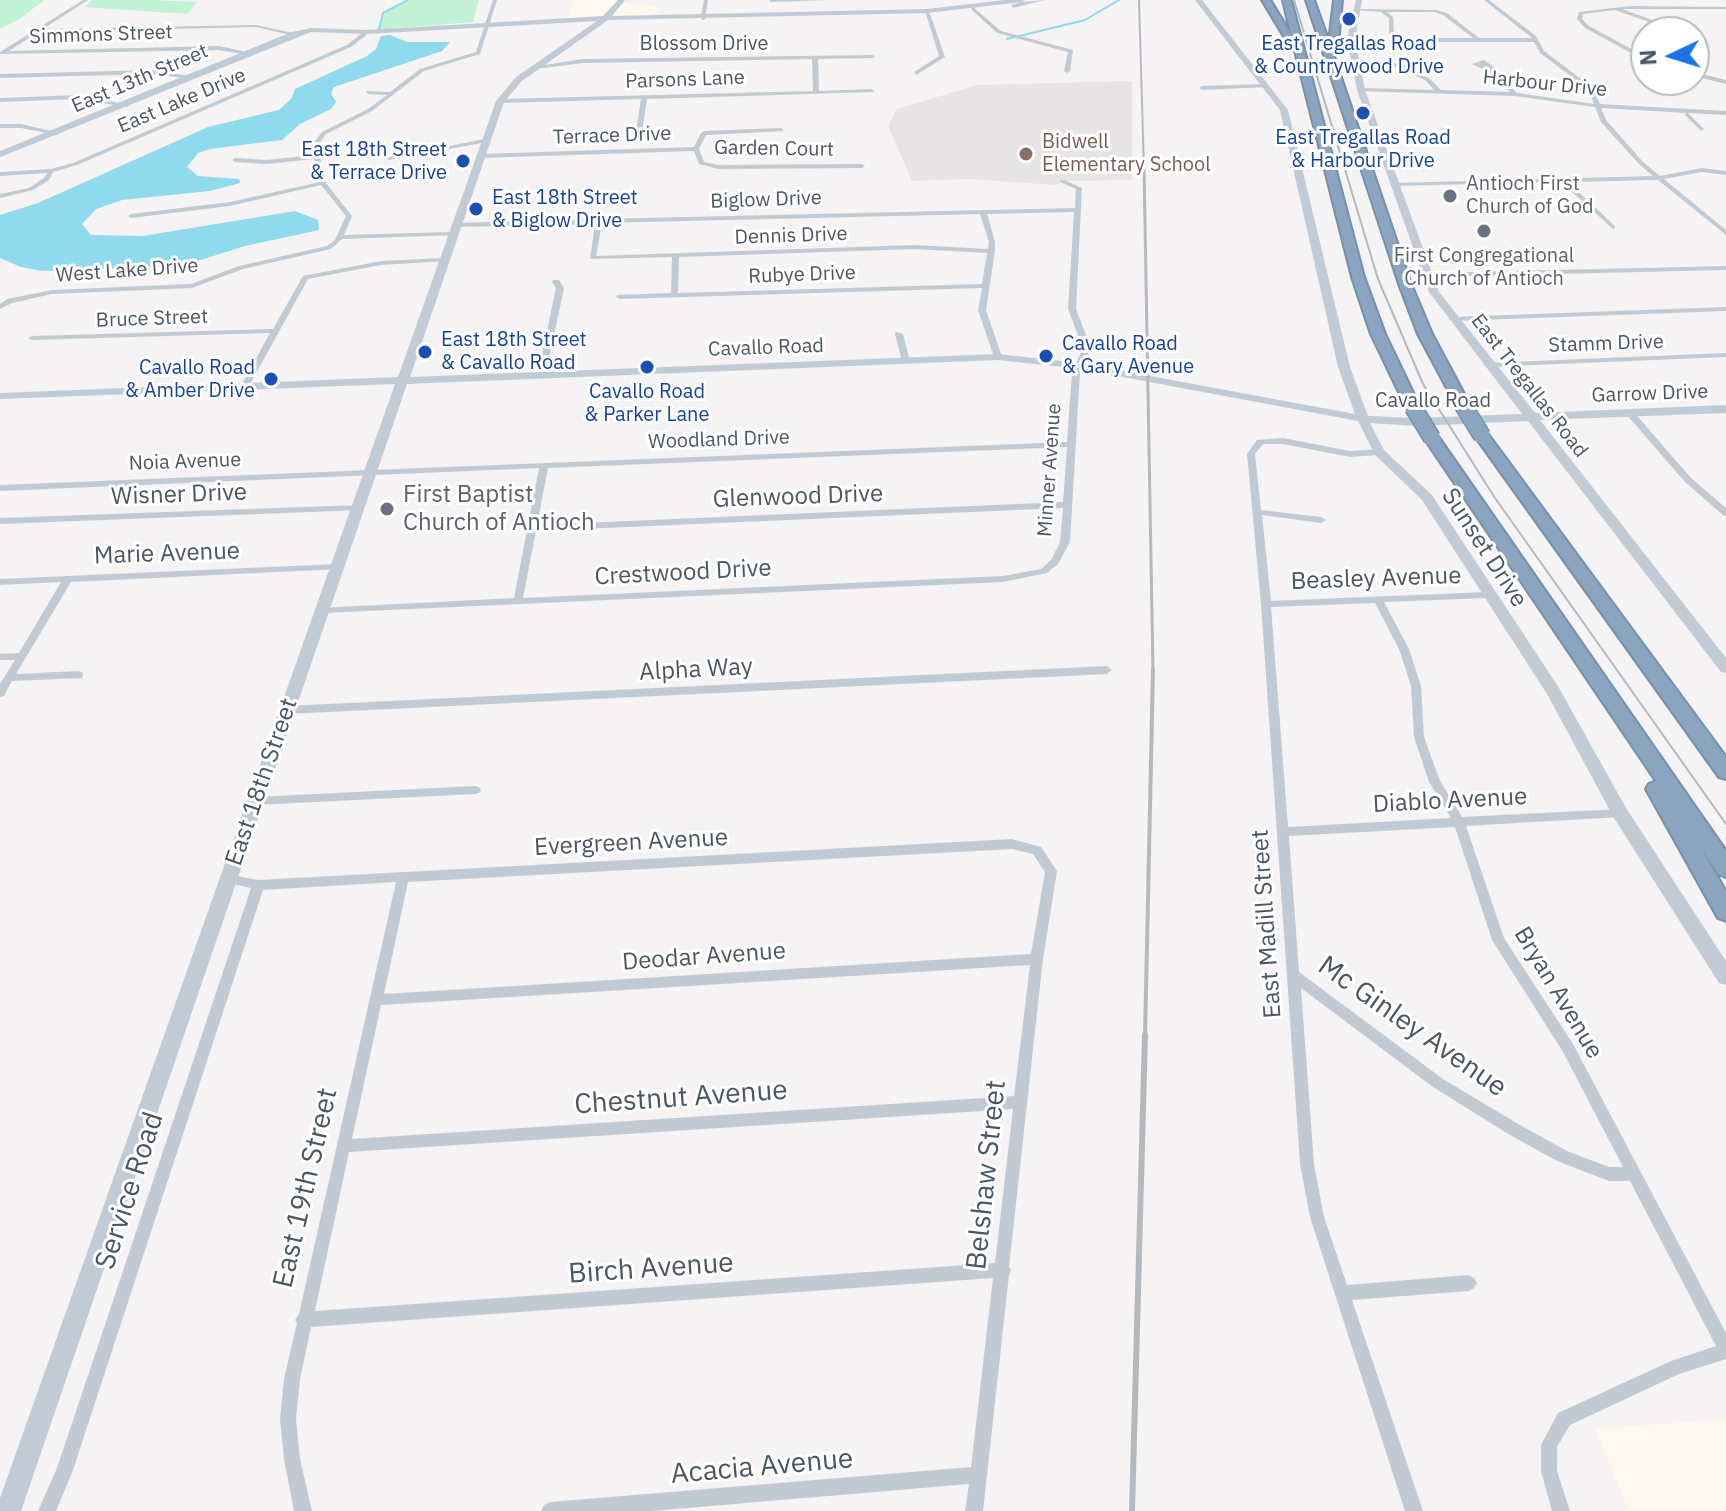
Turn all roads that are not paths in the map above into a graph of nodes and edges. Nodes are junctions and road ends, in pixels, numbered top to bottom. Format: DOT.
graph roads {
  1 [pos="86,0"];
  2 [pos="495,0"];
  3 [pos="612,0"];
  4 [pos="622,0"];
  5 [pos="706,0"];
  6 [pos="826,0"];
  7 [pos="1022,0"];
  8 [pos="1042,0"];
  9 [pos="1198,0"];
  10 [pos="1266,0"];
  11 [pos="1287,0"];
  12 [pos="1310,0"];
  13 [pos="1338,0"];
  14 [pos="1486,0"];
  15 [pos="771,1"];
  16 [pos="1357,5"];
  17 [pos="1614,7"];
  18 [pos="1726,8"];
  19 [pos="974,9"];
  20 [pos="1383,11"];
  21 [pos="927,12"];
  22 [pos="769,15"];
  23 [pos="1636,16"];
  24 [pos="703,18"];
  25 [pos="600,20"];
  26 [pos="489,25"];
  27 [pos="36,31"];
  28 [pos="367,32"];
  29 [pos="295,34"];
  30 [pos="1478,40"];
  31 [pos="1535,40"];
  32 [pos="1630,51"];
  33 [pos="248,53"];
  34 [pos="1,54"];
  35 [pos="1328,55"];
  36 [pos="873,57"];
  37 [pos="815,59"];
  38 [pos="535,67"];
  39 [pos="1067,71"];
  40 [pos="1308,71"];
  41 [pos="1491,71"];
  42 [pos="1412,72"];
  43 [pos="916,73"];
  44 [pos="0,76"];
  45 [pos="192,77"];
  46 [pos="1266,86"];
  47 [pos="1202,88"];
  48 [pos="1361,90"];
  49 [pos="872,91"];
  50 [pos="368,92"];
  51 [pos="1439,92"];
  52 [pos="389,93"];
  53 [pos="816,93"];
  54 [pos="1515,94"];
  55 [pos="644,97"];
  56 [pos="0,100"];
  57 [pos="223,101"];
  58 [pos="500,101"];
  59 [pos="242,104"];
  60 [pos="127,105"];
  61 [pos="1598,106"];
  62 [pos="1726,113"];
  63 [pos="1687,114"];
  64 [pos="0,126"];
  65 [pos="1701,129"];
  66 [pos="781,130"];
  67 [pos="639,132"];
  68 [pos="57,133"];
  69 [pos="485,141"];
  70 [pos="696,149"];
  71 [pos="2,156"];
  72 [pos="480,156"];
  73 [pos="317,157"];
  74 [pos="389,158"];
  75 [pos="235,160"];
  76 [pos="862,166"];
  77 [pos="51,171"];
  78 [pos="1726,173"];
  79 [pos="0,174"];
  80 [pos="1659,178"];
  81 [pos="1062,181"];
  82 [pos="1563,181"];
  83 [pos="323,183"];
  84 [pos="1395,185"];
  85 [pos="0,196"];
  86 [pos="1078,210"];
  87 [pos="983,213"];
  88 [pos="131,216"];
  89 [pos="599,221"];
  90 [pos="1613,227"];
  91 [pos="454,229"];
  92 [pos="1726,233"];
  93 [pos="342,234"];
  94 [pos="992,251"];
  95 [pos="676,256"];
  96 [pos="444,260"];
  97 [pos="1726,268"];
  98 [pos="1428,275"];
  99 [pos="556,282"];
  100 [pos="985,286"];
  101 [pos="674,295"];
  102 [pos="0,297"];
  103 [pos="620,297"];
  104 [pos="10,301"];
  105 [pos="0,307"];
  106 [pos="1726,309"];
  107 [pos="1452,319"];
  108 [pos="274,331"];
  109 [pos="899,334"];
  110 [pos="32,338"];
  111 [pos="1726,355"];
  112 [pos="998,357"];
  113 [pos="906,361"];
  114 [pos="1487,365"];
  115 [pos="1080,366"];
  116 [pos="542,374"];
  117 [pos="402,379"];
  118 [pos="245,386"];
  119 [pos="0,396"];
  120 [pos="1726,409"];
  121 [pos="1629,412"];
  122 [pos="1528,418"];
  123 [pos="1365,419"];
  124 [pos="1069,444"];
  125 [pos="1379,452"];
  126 [pos="544,465"];
  127 [pos="371,473"];
  128 [pos="0,488"];
  129 [pos="1066,505"];
  130 [pos="359,508"];
  131 [pos="1256,512"];
  132 [pos="1726,513"];
  133 [pos="1321,520"];
  134 [pos="0,521"];
  135 [pos="532,528"];
  136 [pos="337,567"];
  137 [pos="1044,571"];
  138 [pos="68,579"];
  139 [pos="0,582"];
  140 [pos="1487,595"];
  141 [pos="1539,599"];
  142 [pos="1599,599"];
  143 [pos="1378,600"];
  144 [pos="518,601"];
  145 [pos="1266,604"];
  146 [pos="323,610"];
  147 [pos="22,656"];
  148 [pos="0,657"];
  149 [pos="1726,668"];
  150 [pos="1107,670"];
  151 [pos="78,675"];
  152 [pos="9,678"];
  153 [pos="0,693"];
  154 [pos="287,710"];
  155 [pos="1726,748"];
  156 [pos="1726,772"];
  157 [pos="475,790"];
  158 [pos="255,801"];
  159 [pos="1620,813"];
  160 [pos="1459,822"];
  161 [pos="1283,832"];
  162 [pos="1037,850"];
  163 [pos="1726,868"];
  164 [pos="403,878"];
  165 [pos="227,879"];
  166 [pos="258,885"];
  167 [pos="1726,912"];
  168 [pos="1037,959"];
  169 [pos="1292,974"];
  170 [pos="1726,977"];
  171 [pos="375,1000"];
  172 [pos="1022,1102"];
  173 [pos="343,1146"];
  174 [pos="1635,1174"];
  175 [pos="1003,1270"];
  176 [pos="1469,1283"];
  177 [pos="1342,1293"];
  178 [pos="303,1320"];
  179 [pos="1726,1350"];
  180 [pos="979,1475"];
  181 [pos="8,1511"];
  182 [pos="47,1511"];
  183 [pos="303,1511"];
  184 [pos="550,1511"];
  185 [pos="974,1511"];
  186 [pos="1414,1511"];
  187 [pos="1561,1511"];
  1 -- 27 [label="street"];
  2 -- 26 [label="street"];
  3 -- 25 [label="street, East 18th Street"];
  4 -- 25 [label="street, East 18th Street"];
  5 -- 24 [label="street"];
  6 -- 15 [label="street"];
  7 -- 19 [label="street"];
  8 -- 19 [label="street"];
  9 -- 46 [label="street, Sunset Drive"];
  10 -- 40 [label="highway"];
  11 -- 40 [label="highway"];
  12 -- 35 [label="highway"];
  13 -- 35 [label="highway"];
  14 -- 31 [label="street"];
  15 -- 22 [label="street"];
  16 -- 20 [label="street"];
  16 -- 48 [label="street, East Tregallas Road"];
  17 -- 18 [label="street"];
  17 -- 23 [label="street"];
  17 -- 32 [label="street"];
  19 -- 21 [label="street"];
  19 -- 39 [label="street"];
  20 -- 30 [label="street"];
  20 -- 30 [label="street"];
  21 -- 22 [label="street"];
  21 -- 24 [label="street"];
  21 -- 43 [label="street"];
  22 -- 24 [label="street"];
  24 -- 25 [label="street, East 13th Street"];
  25 -- 26 [label="street, East 13th Street"];
  25 -- 38 [label="street, East 18th Street"];
  26 -- 28 [label="street, East 13th Street"];
  26 -- 52 [label="street"];
  27 -- 29 [label="street"];
  27 -- 34 [label="street"];
  28 -- 29 [label="street, East 13th Street"];
  28 -- 57 [label="street, East Lake Drive"];
  29 -- 33 [label="street, East 13th Street"];
  30 -- 31 [label="street"];
  31 -- 61 [label="street"];
  33 -- 34 [label="street, Simmons Street"];
  33 -- 45 [label="street, East 13th Street"];
  35 -- 142 [label="highway, bridge"];
  36 -- 37 [label="street, Blossom Drive"];
  37 -- 38 [label="street, Blossom Drive"];
  37 -- 53 [label="street"];
  38 -- 58 [label="street, East 18th Street"];
  40 -- 141 [label="highway, bridge"];
  41 -- 54 [label="street"];
  42 -- 51 [label="street"];
  44 -- 45 [label="street"];
  45 -- 60 [label="street, East 13th Street"];
  46 -- 47 [label="street"];
  46 -- 123 [label="street, Sunset Drive"];
  48 -- 51 [label="street, Harbour Drive"];
  48 -- 84 [label="street, East Tregallas Road"];
  49 -- 53 [label="street, Parsons Lane"];
  50 -- 52 [label="street"];
  51 -- 54 [label="street, Harbour Drive"];
  52 -- 73 [label="street"];
  53 -- 55 [label="street, Parsons Lane"];
  54 -- 61 [label="street, Harbour Drive"];
  55 -- 58 [label="street, Parsons Lane"];
  55 -- 67 [label="street"];
  56 -- 60 [label="street"];
  57 -- 59 [label="street"];
  57 -- 77 [label="street, East Lake Drive"];
  58 -- 69 [label="street, East 18th Street"];
  60 -- 68 [label="street, East 13th Street"];
  61 -- 63 [label="street, Harbour Drive"];
  61 -- 80 [label="street"];
  62 -- 63 [label="street, Harbour Drive"];
  63 -- 65 [label="street"];
  64 -- 68 [label="street"];
  66 -- 70 [label="street, Terrace Drive"];
  68 -- 71 [label="street, East 13th Street"];
  69 -- 72 [label="street, East 18th Street"];
  69 -- 74 [label="street"];
  70 -- 72 [label="street, Terrace Drive"];
  70 -- 76 [label="street, Garden Court"];
  72 -- 91 [label="street, East 18th Street"];
  73 -- 75 [label="street"];
  73 -- 83 [label="street"];
  77 -- 79 [label="street, East Lake Drive"];
  77 -- 85 [label="street"];
  78 -- 80 [label="street"];
  80 -- 82 [label="street"];
  80 -- 92 [label="street"];
  81 -- 86 [label="street"];
  82 -- 84 [label="street"];
  82 -- 90 [label="street"];
  83 -- 88 [label="street"];
  83 -- 93 [label="street"];
  84 -- 98 [label="street, East Tregallas Road"];
  86 -- 87 [label="street, Biglow Drive"];
  86 -- 115 [label="street, Minner Avenue"];
  87 -- 89 [label="street, Biglow Drive"];
  87 -- 94 [label="street"];
  89 -- 91 [label="street, Biglow Drive"];
  89 -- 95 [label="street, Dennis Drive"];
  91 -- 93 [label="street, Biglow Drive"];
  91 -- 96 [label="street, East 18th Street"];
  93 -- 104 [label="street, West Lake Drive"];
  94 -- 95 [label="street, Dennis Drive"];
  94 -- 100 [label="street"];
  95 -- 101 [label="street"];
  96 -- 108 [label="street"];
  96 -- 117 [label="street, East 18th Street"];
  97 -- 98 [label="street"];
  98 -- 107 [label="street, East Tregallas Road"];
  99 -- 116 [label="street"];
  100 -- 101 [label="street, Rubye Drive"];
  100 -- 112 [label="street"];
  101 -- 103 [label="street, Rubye Drive"];
  102 -- 104 [label="street"];
  104 -- 105 [label="street, West Lake Drive"];
  106 -- 107 [label="street"];
  107 -- 114 [label="street, East Tregallas Road"];
  108 -- 110 [label="street, Bruce Street"];
  108 -- 118 [label="street"];
  109 -- 113 [label="street"];
  111 -- 114 [label="street, Stamm Drive"];
  112 -- 113 [label="street, Cavallo Road"];
  112 -- 115 [label="street, Cavallo Road"];
  113 -- 116 [label="street, Cavallo Road"];
  114 -- 122 [label="street, East Tregallas Road"];
  115 -- 123 [label="street, Cavallo Road"];
  115 -- 124 [label="street, Minner Avenue"];
  116 -- 117 [label="street, Cavallo Road"];
  117 -- 118 [label="street, Cavallo Road"];
  117 -- 127 [label="street, East 18th Street"];
  118 -- 119 [label="street, Cavallo Road"];
  120 -- 121 [label="street, Garrow Drive"];
  121 -- 122 [label="street, Garrow Drive"];
  121 -- 132 [label="street"];
  122 -- 123 [label="street, Cavallo Road"];
  122 -- 149 [label="street, East Tregallas Road"];
  123 -- 125 [label="street, Sunset Drive"];
  124 -- 126 [label="street, Woodland Drive"];
  124 -- 129 [label="street, Minner Avenue"];
  125 -- 131 [label="street, East Madill Street"];
  125 -- 140 [label="street, Sunset Drive"];
  126 -- 127 [label="street, Woodland Drive"];
  126 -- 135 [label="street"];
  127 -- 128 [label="street, Noia Avenue"];
  127 -- 130 [label="street, East 18th Street"];
  129 -- 135 [label="street, Glenwood Drive"];
  129 -- 137 [label="street, Minner Avenue"];
  130 -- 134 [label="street, Wisner Drive"];
  130 -- 136 [label="street, East 18th Street"];
  131 -- 133 [label="street"];
  131 -- 145 [label="street, East Madill Street"];
  135 -- 144 [label="street"];
  136 -- 138 [label="street, Marie Avenue"];
  136 -- 146 [label="street, East 18th Street"];
  137 -- 144 [label="street, Crestwood Drive"];
  138 -- 139 [label="street, Marie Avenue"];
  138 -- 147 [label="street"];
  140 -- 143 [label="street, Beasley Avenue"];
  140 -- 159 [label="street, Sunset Drive"];
  141 -- 163 [label="highway"];
  141 -- 167 [label="highway"];
  142 -- 155 [label="highway"];
  142 -- 156 [label="highway"];
  143 -- 145 [label="street, Beasley Avenue"];
  143 -- 160 [label="street, Bryan Avenue"];
  144 -- 146 [label="street, Crestwood Drive"];
  145 -- 161 [label="street, East Madill Street"];
  146 -- 154 [label="street, East 18th Street"];
  147 -- 148 [label="street"];
  147 -- 152 [label="street"];
  150 -- 154 [label="street, Alpha Way"];
  151 -- 152 [label="street"];
  152 -- 153 [label="street"];
  154 -- 158 [label="street, East 18th Street"];
  157 -- 158 [label="street"];
  158 -- 165 [label="street, East 18th Street"];
  159 -- 160 [label="street, Diablo Avenue"];
  159 -- 170 [label="street, Sunset Drive"];
  160 -- 161 [label="street, Diablo Avenue"];
  160 -- 174 [label="street, Bryan Avenue"];
  161 -- 169 [label="street, East Madill Street"];
  162 -- 164 [label="street, Evergreen Avenue"];
  162 -- 168 [label="street, Belshaw Street"];
  164 -- 166 [label="street, Evergreen Avenue"];
  164 -- 171 [label="street, East 19th Street"];
  165 -- 166 [label="street, Evergreen Avenue"];
  165 -- 181 [label="street, East 18th Street"];
  166 -- 182 [label="street, Service Road"];
  168 -- 171 [label="street, Deodar Avenue"];
  168 -- 172 [label="street, Belshaw Street"];
  169 -- 174 [label="street, Mc Ginley Avenue"];
  169 -- 177 [label="street, East Madill Street"];
  171 -- 173 [label="street, East 19th Street"];
  172 -- 173 [label="street, Chestnut Avenue"];
  172 -- 175 [label="street, Belshaw Street"];
  173 -- 178 [label="street, East 19th Street"];
  174 -- 179 [label="street, Bryan Avenue"];
  175 -- 178 [label="street, Birch Avenue"];
  175 -- 180 [label="street, Belshaw Street"];
  176 -- 177 [label="street"];
  177 -- 186 [label="street, East Madill Street"];
  178 -- 183 [label="street, East 19th Street"];
  179 -- 187 [label="street"];
  180 -- 184 [label="street, Acacia Avenue"];
  180 -- 185 [label="street, Belshaw Street"];
}
